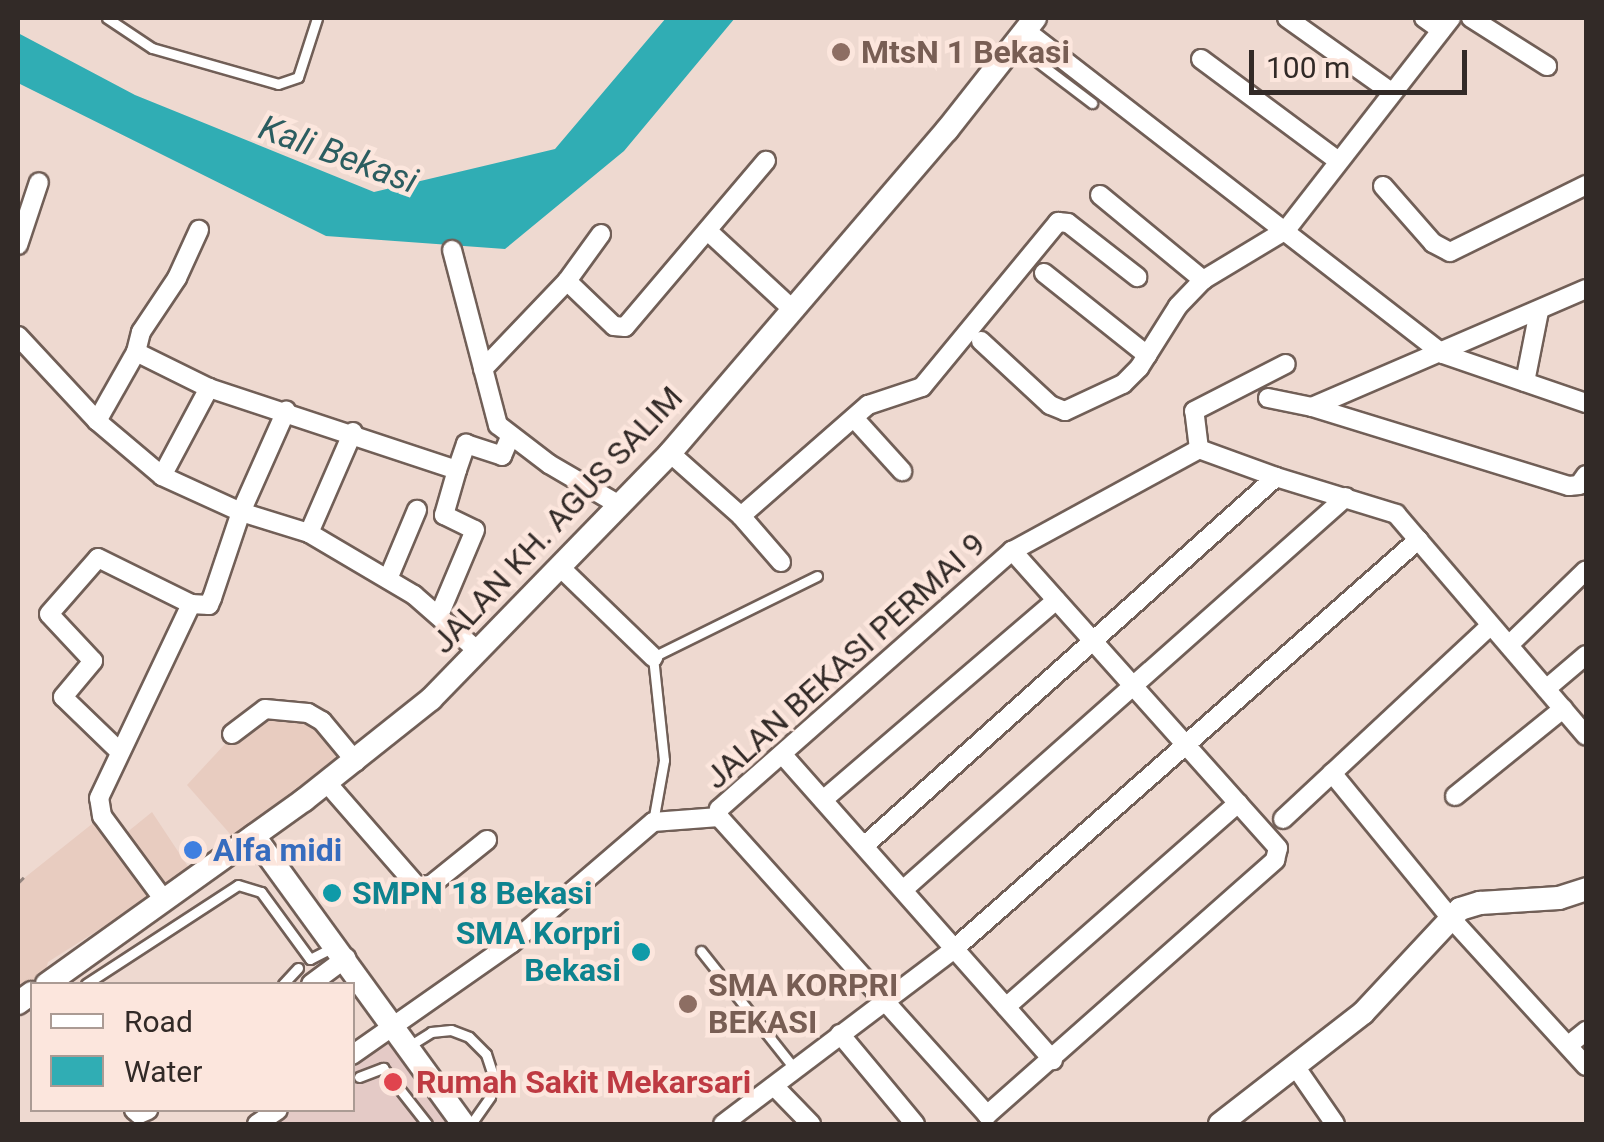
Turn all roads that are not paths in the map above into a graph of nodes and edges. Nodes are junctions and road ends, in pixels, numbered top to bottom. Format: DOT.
graph roads {
  1 [pos="107,18"];
  2 [pos="317,18"];
  3 [pos="1424,18"];
  4 [pos="1470,18"];
  5 [pos="1292,19"];
  6 [pos="1446,24"];
  7 [pos="1024,30"];
  8 [pos="1201,60"];
  9 [pos="1547,66"];
  10 [pos="1391,92"];
  11 [pos="1092,102"];
  12 [pos="1337,160"];
  13 [pos="766,161"];
  14 [pos="39,182"];
  15 [pos="1586,185"];
  16 [pos="1383,186"];
  17 [pos="1100,196"];
  18 [pos="200,230"];
  19 [pos="1286,230"];
  20 [pos="710,233"];
  21 [pos="600,234"];
  22 [pos="18,245"];
  23 [pos="452,250"];
  24 [pos="1044,273"];
  25 [pos="1137,277"];
  26 [pos="1204,280"];
  27 [pos="567,281"];
  28 [pos="1586,289"];
  29 [pos="792,309"];
  30 [pos="1539,311"];
  31 [pos="982,340"];
  32 [pos="20,344"];
  33 [pos="136,352"];
  34 [pos="1443,354"];
  35 [pos="1147,355"];
  36 [pos="1286,364"];
  37 [pos="483,369"];
  38 [pos="1525,382"];
  39 [pos="209,388"];
  40 [pos="1268,398"];
  41 [pos="1586,403"];
  42 [pos="1312,408"];
  43 [pos="286,412"];
  44 [pos="854,418"];
  45 [pos="98,421"];
  46 [pos="353,432"];
  47 [pos="510,438"];
  48 [pos="1199,449"];
  49 [pos="670,453"];
  50 [pos="456,470"];
  51 [pos="902,471"];
  52 [pos="1586,475"];
  53 [pos="162,476"];
  54 [pos="1276,477"];
  55 [pos="1346,497"];
  56 [pos="621,506"];
  57 [pos="417,510"];
  58 [pos="242,512"];
  59 [pos="741,516"];
  60 [pos="308,532"];
  61 [pos="1418,540"];
  62 [pos="1012,551"];
  63 [pos="781,562"];
  64 [pos="562,569"];
  65 [pos="1586,570"];
  66 [pos="817,576"];
  67 [pos="388,580"];
  68 [pos="1056,600"];
  69 [pos="191,604"];
  70 [pos="440,614"];
  71 [pos="1489,626"];
  72 [pos="1093,641"];
  73 [pos="1509,646"];
  74 [pos="479,652"];
  75 [pos="1586,655"];
  76 [pos="653,658"];
  77 [pos="1134,687"];
  78 [pos="1546,689"];
  79 [pos="1563,709"];
  80 [pos="232,734"];
  81 [pos="1586,735"];
  82 [pos="1187,746"];
  83 [pos="120,752"];
  84 [pos="782,754"];
  85 [pos="356,762"];
  86 [pos="1332,773"];
  87 [pos="327,783"];
  88 [pos="1455,796"];
  89 [pos="822,800"];
  90 [pos="1238,803"];
  91 [pos="719,816"];
  92 [pos="1284,819"];
  93 [pos="653,822"];
  94 [pos="254,836"];
  95 [pos="488,840"];
  96 [pos="864,846"];
  97 [pos="1586,889"];
  98 [pos="903,890"];
  99 [pos="164,900"];
  100 [pos="1450,916"];
  101 [pos="139,933"];
  102 [pos="954,948"];
  103 [pos="342,951"];
  104 [pos="701,951"];
  105 [pos="298,968"];
  106 [pos="51,982"];
  107 [pos="88,982"];
  108 [pos="285,982"];
  109 [pos="313,982"];
  110 [pos="885,1001"];
  111 [pos="1006,1007"];
  112 [pos="394,1025"];
  113 [pos="1586,1031"];
  114 [pos="840,1034"];
  115 [pos="1570,1044"];
  116 [pos="408,1046"];
  117 [pos="355,1053"];
  118 [pos="1052,1060"];
  119 [pos="1295,1066"];
  120 [pos="1586,1066"];
  121 [pos="795,1069"];
  122 [pos="360,1078"];
  123 [pos="774,1086"];
  124 [pos="439,1108"];
  125 [pos="425,1122"];
  126 [pos="463,1124"];
  127 [pos="471,1124"];
  128 [pos="723,1124"];
  129 [pos="811,1124"];
  130 [pos="914,1124"];
  131 [pos="1220,1124"];
  132 [pos="1336,1124"];
  1 -- 2 [label="lane"];
  3 -- 6 [label="street"];
  4 -- 9 [label="street"];
  5 -- 10 [label="street"];
  6 -- 10 [label="street"];
  7 -- 11 [label="lane"];
  7 -- 19 [label="street"];
  7 -- 29 [label="street, JALAN KH. AGUS SALIM"];
  8 -- 12 [label="street"];
  10 -- 12 [label="street"];
  12 -- 19 [label="street"];
  13 -- 20 [label="street"];
  14 -- 22 [label="street"];
  15 -- 16 [label="street"];
  17 -- 26 [label="street"];
  18 -- 33 [label="street"];
  19 -- 26 [label="street"];
  19 -- 34 [label="street"];
  20 -- 27 [label="street"];
  20 -- 29 [label="street"];
  21 -- 27 [label="street"];
  23 -- 37 [label="street"];
  24 -- 35 [label="street"];
  25 -- 44 [label="street"];
  26 -- 35 [label="street"];
  27 -- 37 [label="street"];
  28 -- 30 [label="street"];
  29 -- 49 [label="street, JALAN KH. AGUS SALIM"];
  30 -- 34 [label="street"];
  30 -- 38 [label="street"];
  31 -- 35 [label="street"];
  32 -- 45 [label="street"];
  33 -- 39 [label="street"];
  33 -- 45 [label="street"];
  34 -- 38 [label="street"];
  34 -- 42 [label="street"];
  36 -- 48 [label="street"];
  37 -- 47 [label="street"];
  38 -- 41 [label="street"];
  39 -- 43 [label="street"];
  39 -- 53 [label="street"];
  40 -- 42 [label="street"];
  42 -- 52 [label="street"];
  43 -- 46 [label="street"];
  43 -- 58 [label="street"];
  44 -- 51 [label="street"];
  44 -- 59 [label="street"];
  45 -- 53 [label="street"];
  46 -- 50 [label="street"];
  46 -- 60 [label="street"];
  47 -- 50 [label="street"];
  47 -- 56 [label="street"];
  48 -- 54 [label="street"];
  48 -- 62 [label="street, JALAN BEKASI PERMAI 9"];
  49 -- 56 [label="street, JALAN KH. AGUS SALIM"];
  49 -- 59 [label="street"];
  50 -- 70 [label="street"];
  53 -- 58 [label="street"];
  54 -- 55 [label="street"];
  54 -- 72 [label="street"];
  55 -- 61 [label="street"];
  55 -- 77 [label="street"];
  56 -- 64 [label="street, JALAN KH. AGUS SALIM"];
  57 -- 67 [label="street"];
  58 -- 60 [label="street"];
  58 -- 69 [label="street"];
  59 -- 63 [label="street"];
  60 -- 67 [label="street"];
  61 -- 71 [label="street"];
  61 -- 82 [label="street"];
  62 -- 68 [label="street"];
  62 -- 84 [label="street, JALAN BEKASI PERMAI 9"];
  64 -- 74 [label="street, JALAN KH. AGUS SALIM"];
  64 -- 76 [label="street"];
  65 -- 73 [label="street"];
  66 -- 76 [label="lane"];
  67 -- 70 [label="street"];
  68 -- 72 [label="street"];
  68 -- 89 [label="street"];
  69 -- 83 [label="street"];
  69 -- 83 [label="street"];
  70 -- 74 [label="street"];
  71 -- 73 [label="street"];
  71 -- 86 [label="street"];
  72 -- 77 [label="street"];
  72 -- 96 [label="street"];
  73 -- 78 [label="street"];
  74 -- 85 [label="street, JALAN KH. AGUS SALIM"];
  75 -- 78 [label="street"];
  76 -- 93 [label="lane"];
  77 -- 82 [label="street"];
  77 -- 98 [label="street"];
  78 -- 79 [label="street"];
  79 -- 81 [label="street"];
  79 -- 88 [label="street"];
  80 -- 85 [label="street"];
  82 -- 90 [label="street"];
  82 -- 102 [label="street"];
  83 -- 99 [label="street"];
  84 -- 89 [label="street"];
  84 -- 91 [label="street, JALAN BEKASI PERMAI 9"];
  85 -- 87 [label="street, JALAN KH. AGUS SALIM"];
  86 -- 92 [label="street"];
  86 -- 100 [label="street"];
  87 -- 94 [label="street, JALAN KH. AGUS SALIM"];
  87 -- 95 [label="street"];
  89 -- 96 [label="street"];
  90 -- 111 [label="street"];
  90 -- 118 [label="street"];
  91 -- 93 [label="street"];
  91 -- 110 [label="street"];
  93 -- 112 [label="street"];
  94 -- 99 [label="street, JALAN KH. AGUS SALIM"];
  94 -- 103 [label="street"];
  96 -- 98 [label="street"];
  97 -- 100 [label="street"];
  98 -- 102 [label="street"];
  99 -- 101 [label="street, JALAN KH. AGUS SALIM"];
  100 -- 115 [label="street"];
  100 -- 119 [label="street"];
  101 -- 103 [label="lane"];
  101 -- 106 [label="street, JALAN KH. AGUS SALIM"];
  101 -- 107 [label="lane"];
  102 -- 110 [label="street"];
  102 -- 111 [label="street"];
  103 -- 109 [label="street"];
  103 -- 112 [label="street"];
  104 -- 121 [label="lane"];
  105 -- 108 [label="lane"];
  110 -- 114 [label="street"];
  110 -- 118 [label="street"];
  111 -- 118 [label="street"];
  112 -- 116 [label="street"];
  112 -- 117 [label="street"];
  113 -- 115 [label="street"];
  114 -- 121 [label="street"];
  114 -- 130 [label="street"];
  115 -- 120 [label="street"];
  116 -- 124 [label="street"];
  116 -- 127 [label="lane"];
  119 -- 131 [label="street"];
  119 -- 132 [label="street"];
  121 -- 123 [label="street"];
  122 -- 125 [label="lane"];
  123 -- 128 [label="street"];
  123 -- 129 [label="street"];
  124 -- 125 [label="lane"];
  124 -- 126 [label="street"];
}
